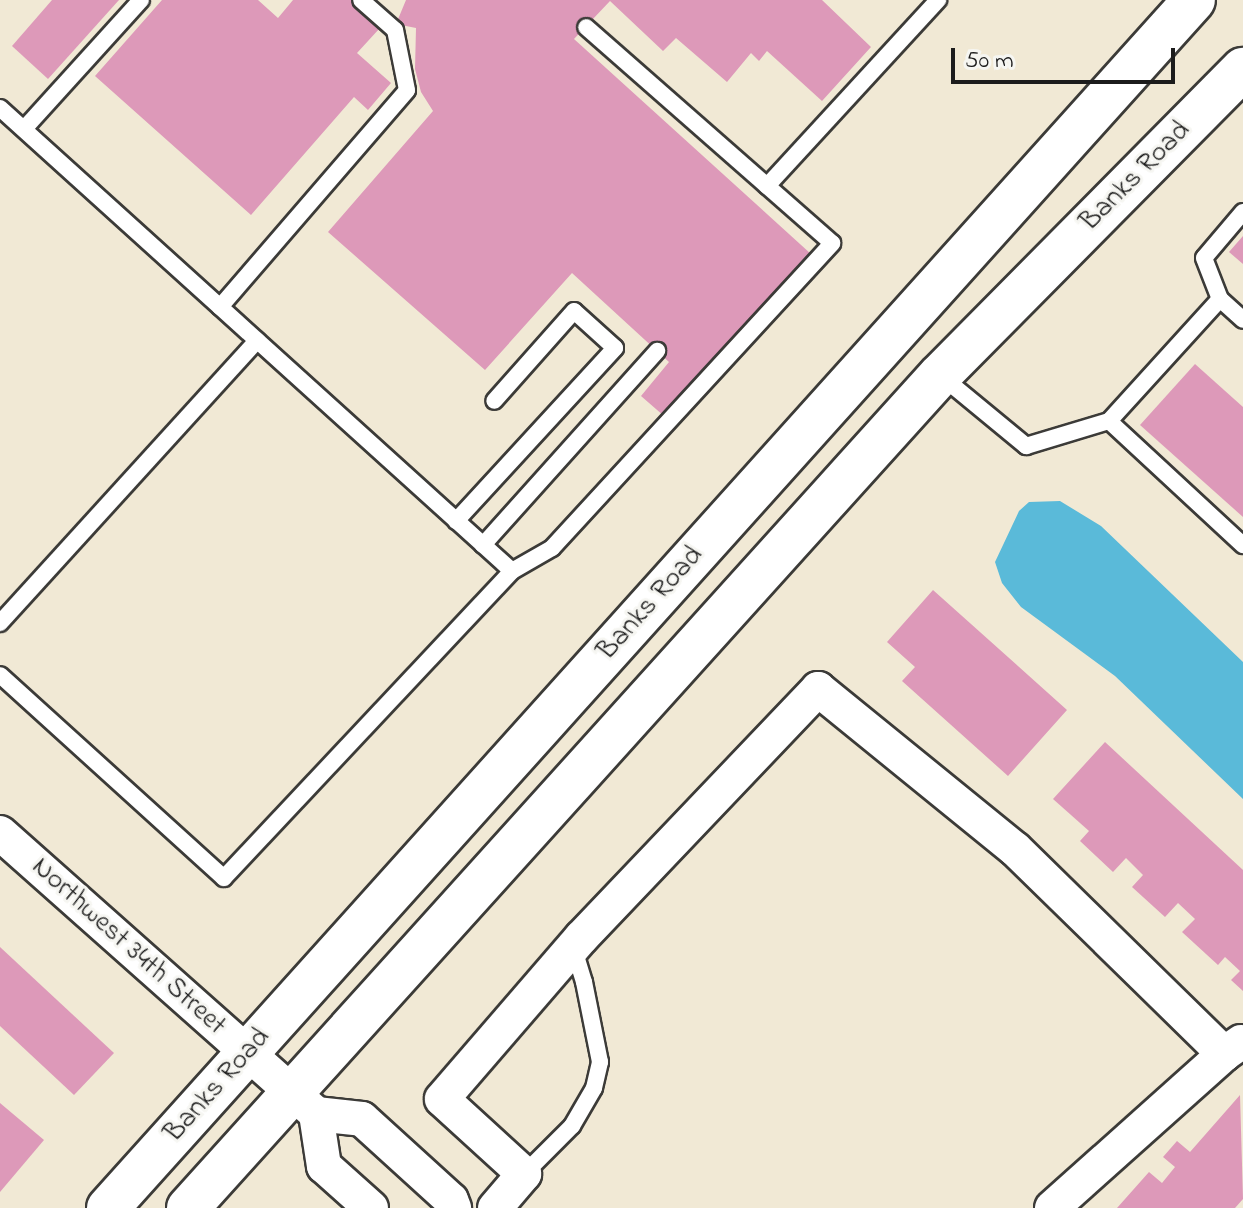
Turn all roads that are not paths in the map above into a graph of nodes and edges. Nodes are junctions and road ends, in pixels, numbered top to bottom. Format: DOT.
graph roads {
  1 [pos="141,0"];
  2 [pos="361,0"];
  3 [pos="938,0"];
  4 [pos="1194,0"];
  5 [pos="586,27"];
  6 [pos="1243,69"];
  7 [pos="0,108"];
  8 [pos="24,129"];
  9 [pos="767,186"];
  10 [pos="1243,212"];
  11 [pos="1220,299"];
  12 [pos="220,307"];
  13 [pos="1243,320"];
  14 [pos="257,341"];
  15 [pos="657,351"];
  16 [pos="940,375"];
  17 [pos="494,401"];
  18 [pos="1109,421"];
  19 [pos="456,521"];
  20 [pos="483,545"];
  21 [pos="1243,545"];
  22 [pos="512,571"];
  23 [pos="0,623"];
  24 [pos="0,675"];
  25 [pos="0,833"];
  26 [pos="573,947"];
  27 [pos="1233,1048"];
  28 [pos="248,1053"];
  29 [pos="304,1103"];
  30 [pos="524,1174"];
  31 [pos="108,1208"];
  32 [pos="188,1208"];
  33 [pos="371,1208"];
  34 [pos="454,1208"];
  35 [pos="495,1208"];
  36 [pos="1052,1208"];
  1 -- 8 [label="lane"];
  2 -- 12 [label="lane"];
  3 -- 9 [label="lane"];
  4 -- 28 [label="street, Banks Road"];
  5 -- 9 [label="lane"];
  6 -- 16 [label="street, Banks Road"];
  7 -- 8 [label="lane"];
  8 -- 12 [label="lane"];
  9 -- 22 [label="lane"];
  10 -- 11 [label="lane"];
  11 -- 13 [label="lane"];
  11 -- 18 [label="lane"];
  12 -- 14 [label="lane"];
  14 -- 19 [label="lane"];
  14 -- 23 [label="lane"];
  15 -- 20 [label="lane"];
  16 -- 18 [label="lane"];
  16 -- 29 [label="street, Banks Road"];
  17 -- 19 [label="lane"];
  18 -- 21 [label="lane"];
  19 -- 20 [label="lane"];
  20 -- 22 [label="lane"];
  22 -- 24 [label="lane"];
  25 -- 28 [label="street, Northwest 34th Street"];
  26 -- 27 [label="street"];
  26 -- 30 [label="lane"];
  26 -- 30 [label="street"];
  27 -- 36 [label="street"];
  28 -- 29 [label="street, Northwest 34th Street"];
  28 -- 31 [label="street, Banks Road"];
  29 -- 32 [label="street, Banks Road"];
  29 -- 33 [label="street"];
  29 -- 34 [label="street"];
  30 -- 35 [label="street"];
}
